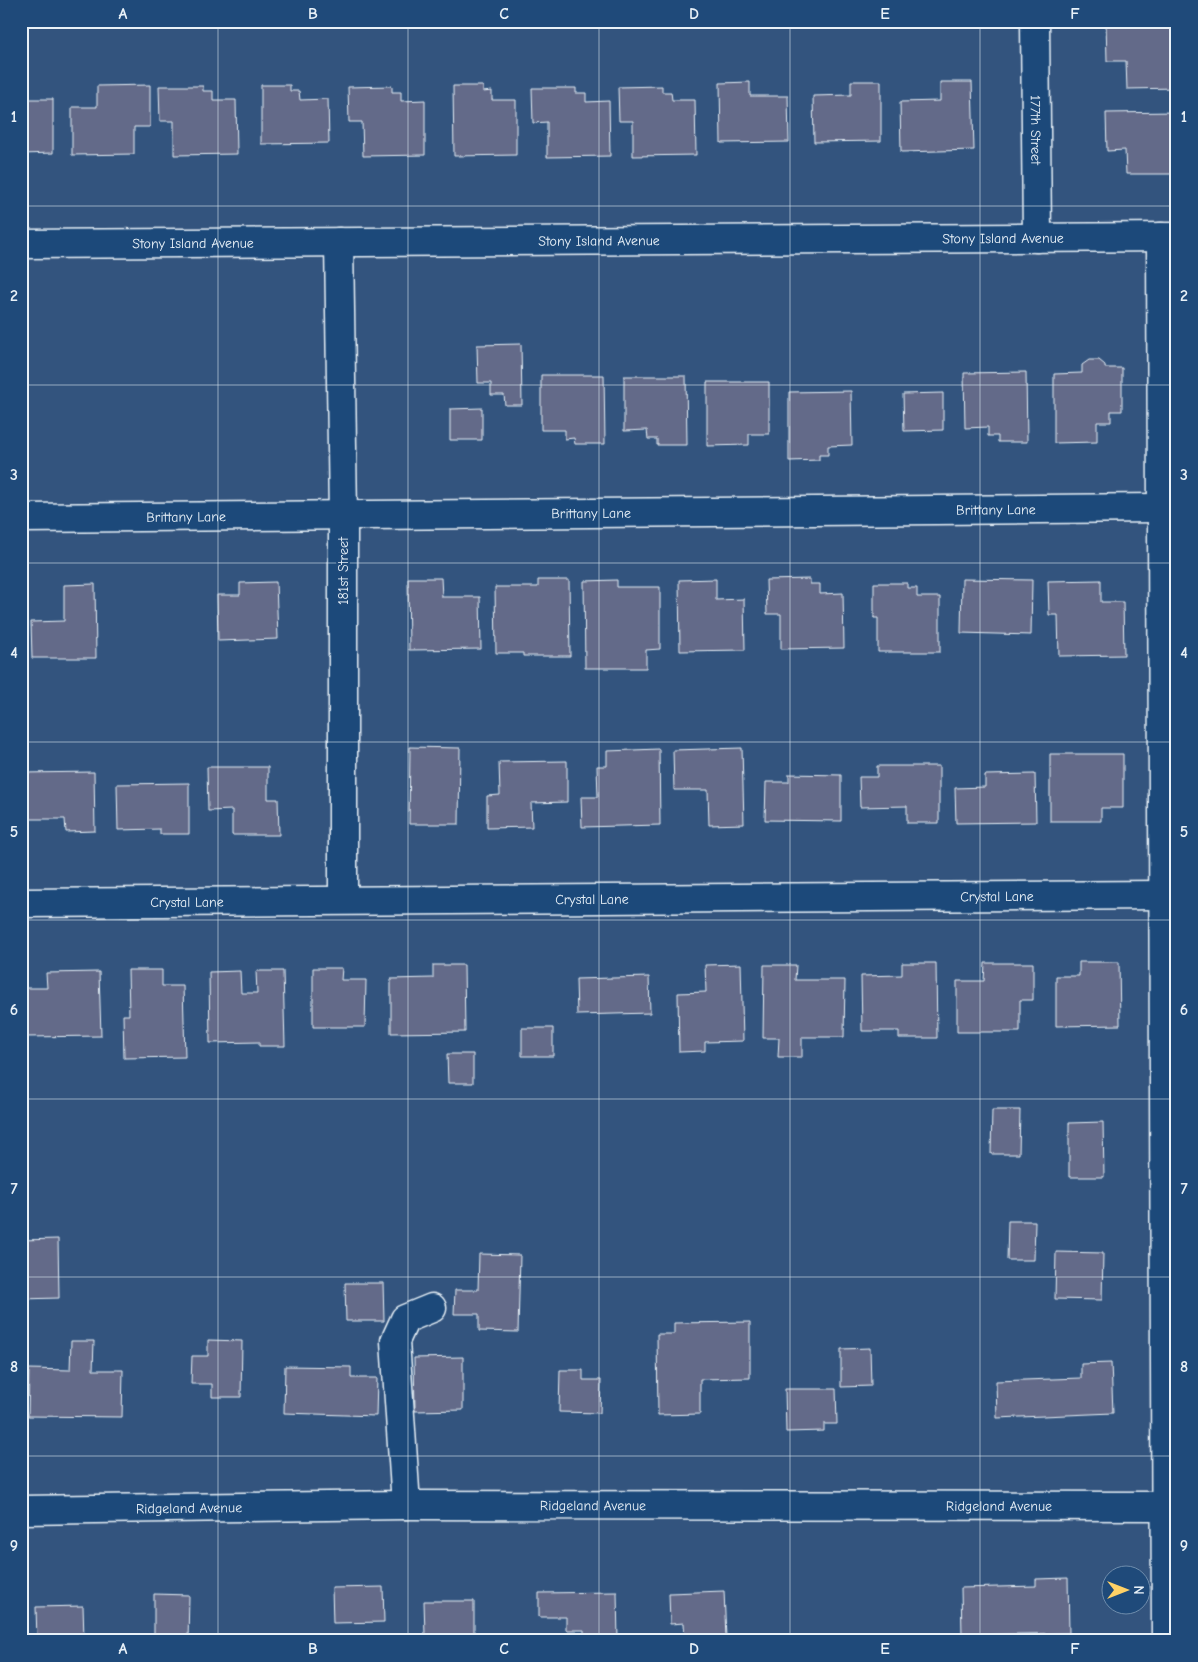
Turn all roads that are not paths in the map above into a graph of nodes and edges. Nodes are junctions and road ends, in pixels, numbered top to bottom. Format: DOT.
graph roads {
  1 [pos="1035,21"];
  2 [pos="1169,237"];
  3 [pos="1037,238"];
  4 [pos="339,242"];
  5 [pos="21,244"];
  6 [pos="1161,508"];
  7 [pos="343,516"];
  8 [pos="21,518"];
  9 [pos="1163,895"];
  10 [pos="343,900"];
  11 [pos="21,903"];
  12 [pos="432,1308"];
  13 [pos="406,1504"];
  14 [pos="1166,1506"];
  15 [pos="21,1510"];
  16 [pos="1166,1641"];
  1 -- 3 [label="street, 177th Street"];
  2 -- 3 [label="street, Stony Island Avenue"];
  2 -- 6 [label="street"];
  3 -- 4 [label="street, Stony Island Avenue"];
  4 -- 5 [label="street, Stony Island Avenue"];
  4 -- 7 [label="street, 181st Street"];
  6 -- 7 [label="street, Brittany Lane"];
  6 -- 9 [label="street"];
  7 -- 8 [label="street, Brittany Lane"];
  7 -- 10 [label="street, 181st Street"];
  9 -- 10 [label="street, Crystal Lane"];
  9 -- 14 [label="street"];
  10 -- 11 [label="street, Crystal Lane"];
  12 -- 13 [label="street"];
  13 -- 14 [label="street, Ridgeland Avenue"];
  13 -- 15 [label="street, Ridgeland Avenue"];
  14 -- 16 [label="street"];
}
